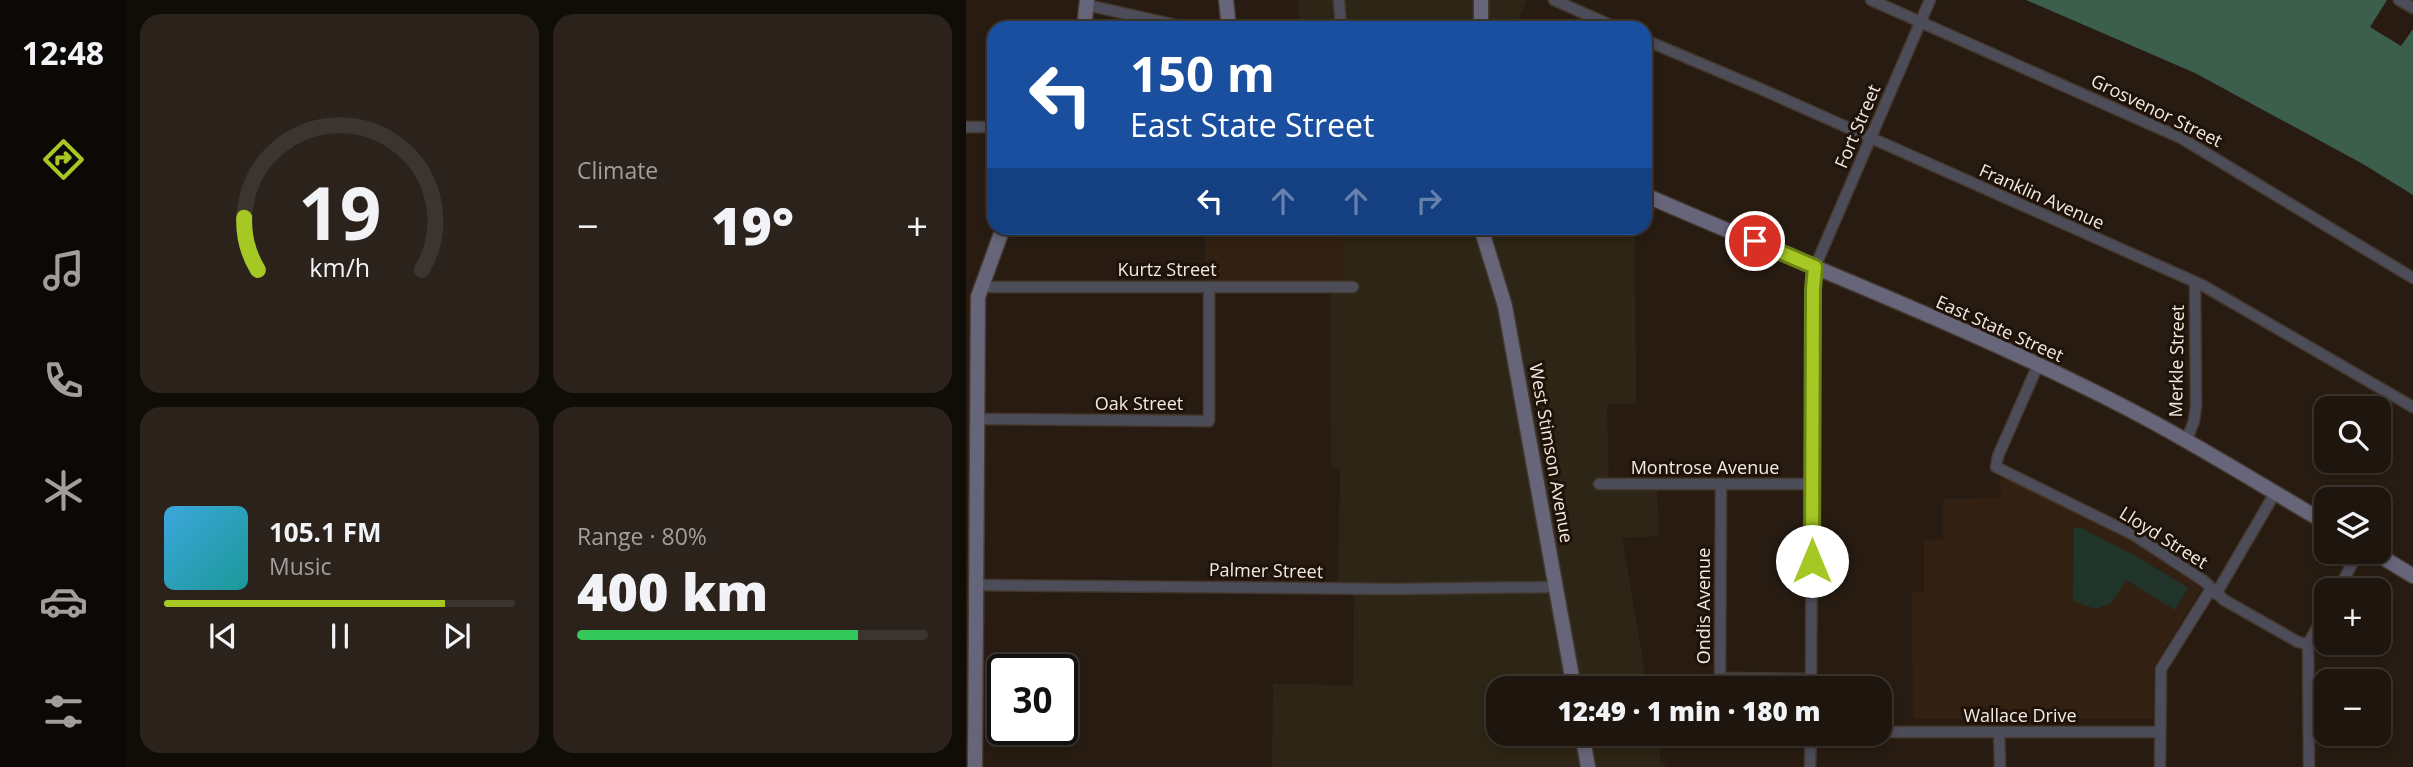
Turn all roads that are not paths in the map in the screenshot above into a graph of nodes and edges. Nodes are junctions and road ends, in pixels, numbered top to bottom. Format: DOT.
graph roads {
  1 [pos="1226,0"];
  2 [pos="1339,0"];
  3 [pos="1481,0"];
  4 [pos="1554,0"];
  5 [pos="1871,0"];
  6 [pos="1930,0"];
  7 [pos="2399,0"];
  8 [pos="1087,2"];
  9 [pos="2413,8"];
  10 [pos="1085,21"];
  11 [pos="1162,21"];
  12 [pos="1228,21"];
  13 [pos="1340,21"];
  14 [pos="1481,21"];
  15 [pos="1601,21"];
  16 [pos="1920,22"];
  17 [pos="1652,43"];
  18 [pos="966,127"];
  19 [pos="987,127"];
  20 [pos="1871,138"];
  21 [pos="1652,198"];
  22 [pos="1000,235"];
  23 [pos="1484,235"];
  24 [pos="1815,267"];
  25 [pos="2413,278"];
  26 [pos="2194,282"];
  27 [pos="1209,287"];
  28 [pos="1353,287"];
  29 [pos="975,294"];
  30 [pos="972,358"];
  31 [pos="2038,365"];
  32 [pos="2413,407"];
  33 [pos="977,419"];
  34 [pos="2187,439"];
  35 [pos="1599,484"];
  36 [pos="1721,484"];
  37 [pos="1812,484"];
  38 [pos="2275,493"];
  39 [pos="2314,516"];
  40 [pos="2391,563"];
  41 [pos="2413,576"];
  42 [pos="976,585"];
  43 [pos="1556,587"];
  44 [pos="2214,591"];
  45 [pos="2314,633"];
  46 [pos="2308,644"];
  47 [pos="971,670"];
  48 [pos="1572,676"];
  49 [pos="1720,676"];
  50 [pos="1811,676"];
  51 [pos="1892,732"];
  52 [pos="1999,732"];
  53 [pos="2160,732"];
  54 [pos="1584,746"];
  55 [pos="1811,746"];
  56 [pos="975,767"];
  57 [pos="1588,767"];
  58 [pos="1810,767"];
  59 [pos="2000,767"];
  60 [pos="2160,767"];
  61 [pos="2309,767"];
  1 -- 12 [label="main road"];
  2 -- 13 [label="street"];
  3 -- 14 [label="main road"];
  4 -- 15 [label="street"];
  5 -- 16 [label="street, Grosvenor Street"];
  6 -- 16 [label="street, Fort Street"];
  7 -- 9 [label="street"];
  8 -- 10 [label="main road"];
  8 -- 11 [label="street"];
  16 -- 20 [label="street, Fort Street"];
  16 -- 25 [label="street, Grosvenor Street"];
  17 -- 20 [label="street, Franklin Avenue"];
  18 -- 19 [label="street"];
  20 -- 24 [label="street, Fort Street"];
  20 -- 26 [label="street, Franklin Avenue"];
  21 -- 24 [label="main road, East State Street"];
  22 -- 29 [label="main road"];
  23 -- 43 [label="main road, West Stimson Avenue"];
  24 -- 31 [label="main road, East State Street"];
  24 -- 37 [label="street"];
  26 -- 32 [label="street, Franklin Avenue"];
  26 -- 34 [label="street, Merkle Street"];
  27 -- 28 [label="street, Kurtz Street"];
  27 -- 29 [label="street, Kurtz Street"];
  27 -- 33 [label="street, Oak Street"];
  29 -- 30 [label="main road"];
  30 -- 33 [label="main road"];
  31 -- 34 [label="main road, East State Street"];
  31 -- 44 [label="street, Lloyd Street"];
  33 -- 42 [label="main road"];
  34 -- 38 [label="main road, East State Street"];
  35 -- 36 [label="street, Montrose Avenue"];
  36 -- 37 [label="street, Montrose Avenue"];
  36 -- 49 [label="street, Ondis Avenue"];
  37 -- 50 [label="street"];
  38 -- 39 [label="main road, East State Street"];
  38 -- 44 [label="street"];
  40 -- 41 [label="main road"];
  42 -- 43 [label="street, Palmer Street"];
  42 -- 47 [label="main road"];
  43 -- 48 [label="main road, West Stimson Avenue"];
  44 -- 46 [label="street, Lloyd Street"];
  44 -- 53 [label="street"];
  45 -- 46 [label="street"];
  46 -- 61 [label="street"];
  47 -- 56 [label="main road"];
  51 -- 52 [label="street, Wallace Drive"];
  52 -- 53 [label="street, Wallace Drive"];
  52 -- 59 [label="street"];
  53 -- 60 [label="street"];
  54 -- 57 [label="main road"];
  55 -- 58 [label="street"];
}
